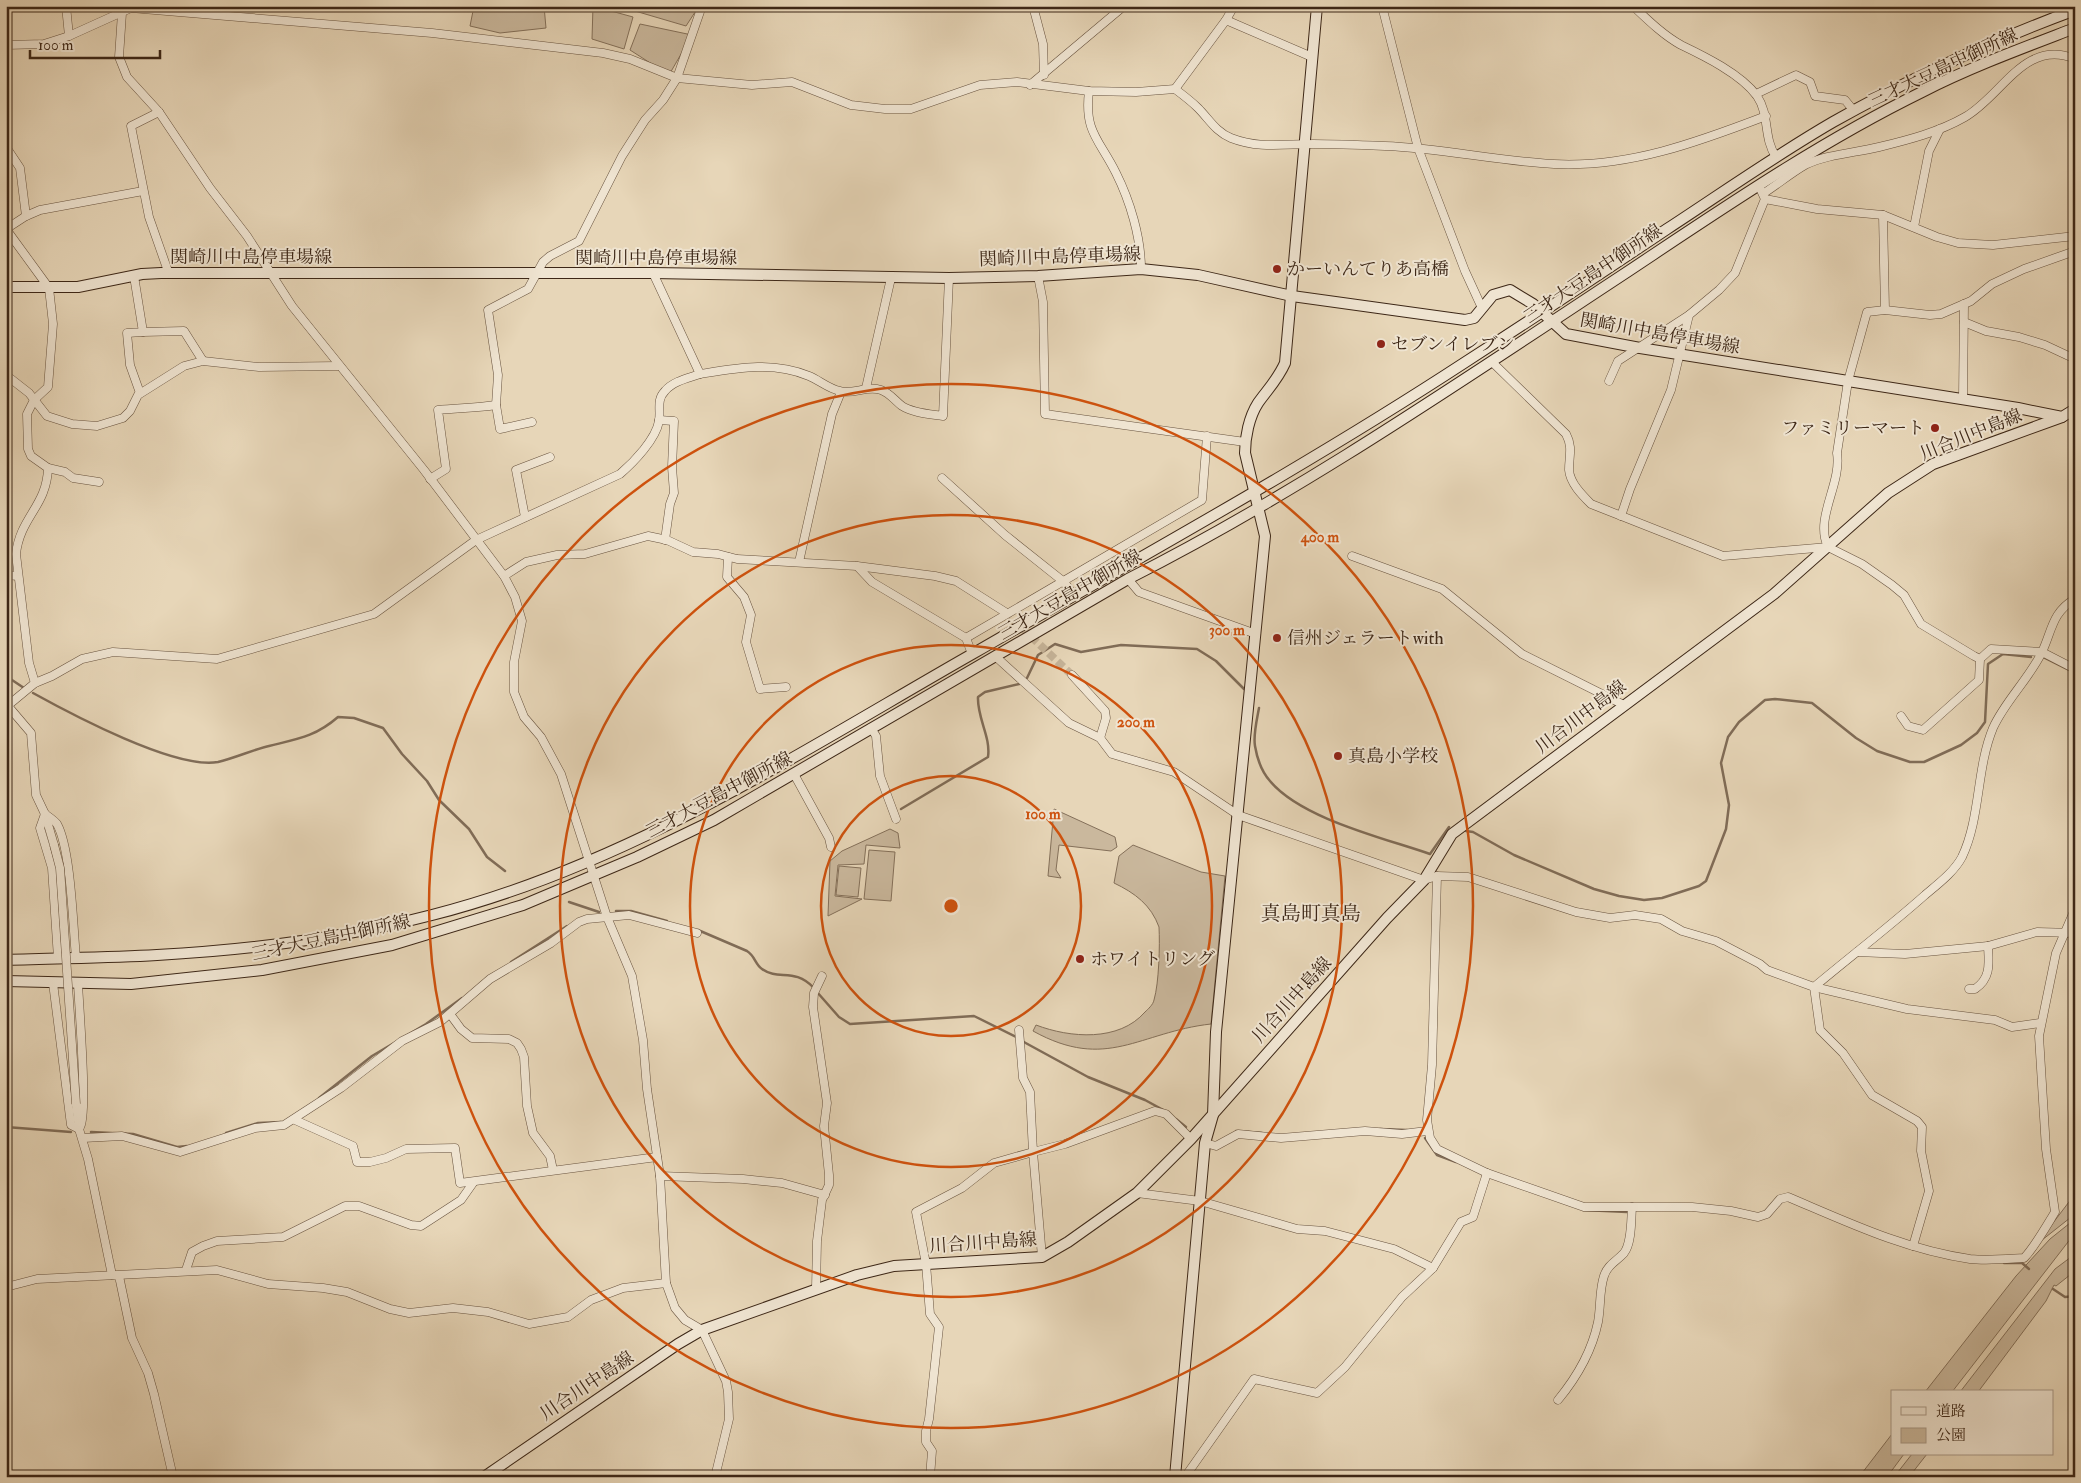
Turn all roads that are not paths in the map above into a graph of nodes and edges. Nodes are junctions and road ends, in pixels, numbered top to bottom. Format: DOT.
graph roads {
  1 [pos="66,6"];
  2 [pos="702,6"];
  3 [pos="1033,6"];
  4 [pos="1124,6"];
  5 [pos="1234,6"];
  6 [pos="1317,6"];
  7 [pos="1382,6"];
  8 [pos="1633,6"];
  9 [pos="131,7"];
  10 [pos="2075,10"];
  11 [pos="122,13"];
  12 [pos="1226,20"];
  13 [pos="2075,28"];
  14 [pos="69,36"];
  15 [pos="6,45"];
  16 [pos="1312,57"];
  17 [pos="2075,59"];
  18 [pos="1044,75"];
  19 [pos="677,78"];
  20 [pos="1030,85"];
  21 [pos="1174,89"];
  22 [pos="1089,91"];
  23 [pos="1756,94"];
  24 [pos="1854,111"];
  25 [pos="159,112"];
  26 [pos="1766,116"];
  27 [pos="1940,129"];
  28 [pos="1304,144"];
  29 [pos="6,147"];
  30 [pos="1418,148"];
  31 [pos="1776,156"];
  32 [pos="143,191"];
  33 [pos="1763,193"];
  34 [pos="1883,215"];
  35 [pos="26,216"];
  36 [pos="1914,227"];
  37 [pos="2075,236"];
  38 [pos="2075,251"];
  39 [pos="1141,269"];
  40 [pos="653,273"];
  41 [pos="169,274"];
  42 [pos="270,274"];
  43 [pos="538,274"];
  44 [pos="134,276"];
  45 [pos="1038,276"];
  46 [pos="891,278"];
  47 [pos="949,278"];
  48 [pos="6,287"];
  49 [pos="49,288"];
  50 [pos="1292,296"];
  51 [pos="1964,304"];
  52 [pos="1482,308"];
  53 [pos="1885,310"];
  54 [pos="1541,312"];
  55 [pos="1689,315"];
  56 [pos="1551,322"];
  57 [pos="1964,322"];
  58 [pos="143,332"];
  59 [pos="1640,348"];
  60 [pos="1679,355"];
  61 [pos="2075,359"];
  62 [pos="203,361"];
  63 [pos="1492,362"];
  64 [pos="338,366"];
  65 [pos="700,374"];
  66 [pos="6,375"];
  67 [pos="1609,381"];
  68 [pos="1848,381"];
  69 [pos="866,388"];
  70 [pos="841,392"];
  71 [pos="140,394"];
  72 [pos="1963,399"];
  73 [pos="34,400"];
  74 [pos="496,404"];
  75 [pos="2075,409"];
  76 [pos="2062,417"];
  77 [pos="659,420"];
  78 [pos="532,422"];
  79 [pos="1207,436"];
  80 [pos="1245,442"];
  81 [pos="550,457"];
  82 [pos="48,468"];
  83 [pos="942,478"];
  84 [pos="430,479"];
  85 [pos="99,482"];
  86 [pos="1256,492"];
  87 [pos="1260,506"];
  88 [pos="1621,516"];
  89 [pos="525,517"];
  90 [pos="476,540"];
  91 [pos="665,540"];
  92 [pos="1828,547"];
  93 [pos="1352,556"];
  94 [pos="728,557"];
  95 [pos="799,562"];
  96 [pos="857,566"];
  97 [pos="6,575"];
  98 [pos="18,576"];
  99 [pos="504,576"];
  100 [pos="1128,579"];
  101 [pos="1064,582"];
  102 [pos="1073,594"];
  103 [pos="2075,599"];
  104 [pos="1005,612"];
  105 [pos="1256,634"];
  106 [pos="966,638"];
  107 [pos="2042,652"];
  108 [pos="972,654"];
  109 [pos="995,656"];
  110 [pos="1980,659"];
  111 [pos="2075,668"];
  112 [pos="1072,675"];
  113 [pos="35,682"];
  114 [pos="786,687"];
  115 [pos="1624,705"];
  116 [pos="7,707"];
  117 [pos="1901,716"];
  118 [pos="871,728"];
  119 [pos="1100,738"];
  120 [pos="794,774"];
  121 [pos="45,814"];
  122 [pos="1238,815"];
  123 [pos="896,819"];
  124 [pos="831,847"];
  125 [pos="589,861"];
  126 [pos="594,874"];
  127 [pos="1437,876"];
  128 [pos="1424,880"];
  129 [pos="2075,909"];
  130 [pos="607,917"];
  131 [pos="698,933"];
  132 [pos="2063,934"];
  133 [pos="2075,934"];
  134 [pos="1988,946"];
  135 [pos="1857,952"];
  136 [pos="58,958"];
  137 [pos="76,958"];
  138 [pos="6,960"];
  139 [pos="822,976"];
  140 [pos="6,981"];
  141 [pos="53,983"];
  142 [pos="78,984"];
  143 [pos="1814,987"];
  144 [pos="1969,989"];
  145 [pos="450,1014"];
  146 [pos="2040,1023"];
  147 [pos="1020,1035"];
  148 [pos="1213,1115"];
  149 [pos="295,1120"];
  150 [pos="79,1129"];
  151 [pos="1427,1131"];
  152 [pos="83,1138"];
  153 [pos="1192,1140"];
  154 [pos="1205,1143"];
  155 [pos="1034,1152"];
  156 [pos="657,1157"];
  157 [pos="554,1170"];
  158 [pos="1487,1173"];
  159 [pos="660,1176"];
  160 [pos="473,1183"];
  161 [pos="1137,1193"];
  162 [pos="825,1194"];
  163 [pos="1200,1201"];
  164 [pos="1632,1207"];
  165 [pos="1913,1246"];
  166 [pos="1042,1258"];
  167 [pos="926,1264"];
  168 [pos="1433,1268"];
  169 [pos="186,1270"];
  170 [pos="112,1275"];
  171 [pos="666,1283"];
  172 [pos="6,1287"];
  173 [pos="816,1289"];
  174 [pos="702,1330"];
  175 [pos="1558,1400"];
  176 [pos="173,1477"];
  177 [pos="484,1477"];
  178 [pos="715,1477"];
  179 [pos="930,1477"];
  180 [pos="1175,1477"];
  181 [pos="1186,1477"];
  1 -- 14 [label="street"];
  2 -- 19 [label="street"];
  3 -- 18 [label="street"];
  4 -- 18 [label="street"];
  5 -- 12 [label="street"];
  6 -- 16 [label="main road"];
  7 -- 30 [label="street"];
  8 -- 23 [label="street"];
  9 -- 11 [label="street"];
  9 -- 19 [label="street"];
  10 -- 24 [label="main road, 三才大豆島中御所線"];
  11 -- 14 [label="street"];
  11 -- 25 [label="street"];
  12 -- 16 [label="street"];
  12 -- 21 [label="street"];
  13 -- 33 [label="main road, 三才大豆島中御所線"];
  14 -- 15 [label="street"];
  16 -- 28 [label="main road"];
  17 -- 27 [label="street"];
  18 -- 20 [label="street"];
  19 -- 20 [label="street"];
  19 -- 43 [label="street"];
  20 -- 22 [label="street"];
  21 -- 22 [label="street"];
  21 -- 28 [label="street"];
  22 -- 39 [label="street"];
  23 -- 24 [label="street"];
  23 -- 26 [label="street"];
  24 -- 31 [label="main road, 三才大豆島中御所線"];
  25 -- 32 [label="street"];
  25 -- 42 [label="street"];
  26 -- 30 [label="street"];
  26 -- 31 [label="street"];
  27 -- 33 [label="street"];
  27 -- 36 [label="street"];
  28 -- 30 [label="street"];
  28 -- 50 [label="main road"];
  29 -- 35 [label="street"];
  30 -- 52 [label="street"];
  31 -- 54 [label="main road, 三才大豆島中御所線"];
  32 -- 35 [label="street"];
  32 -- 41 [label="street"];
  33 -- 34 [label="street"];
  33 -- 55 [label="street"];
  33 -- 56 [label="main road, 三才大豆島中御所線"];
  34 -- 36 [label="street"];
  34 -- 53 [label="street"];
  35 -- 49 [label="street"];
  36 -- 37 [label="street"];
  38 -- 51 [label="street"];
  39 -- 45 [label="main road, 関崎川中島停車場線"];
  39 -- 50 [label="main road, 関崎川中島停車場線"];
  40 -- 43 [label="main road, 関崎川中島停車場線"];
  40 -- 46 [label="main road, 関崎川中島停車場線"];
  40 -- 65 [label="street"];
  41 -- 42 [label="main road, 関崎川中島停車場線"];
  41 -- 44 [label="main road, 関崎川中島停車場線"];
  42 -- 43 [label="main road, 関崎川中島停車場線"];
  42 -- 64 [label="street"];
  43 -- 74 [label="street"];
  44 -- 49 [label="main road, 関崎川中島停車場線"];
  44 -- 58 [label="street"];
  45 -- 47 [label="main road, 関崎川中島停車場線"];
  45 -- 79 [label="street"];
  46 -- 47 [label="main road, 関崎川中島停車場線"];
  46 -- 69 [label="street"];
  47 -- 69 [label="street"];
  48 -- 49 [label="main road, 関崎川中島停車場線"];
  49 -- 73 [label="street"];
  50 -- 52 [label="main road, 関崎川中島停車場線"];
  50 -- 80 [label="main road"];
  51 -- 53 [label="street"];
  51 -- 57 [label="street"];
  52 -- 54 [label="main road, 関崎川中島停車場線"];
  53 -- 68 [label="street"];
  54 -- 56 [label="main road, 関崎川中島停車場線"];
  54 -- 86 [label="main road, 三才大豆島中御所線"];
  55 -- 59 [label="street"];
  55 -- 60 [label="street"];
  56 -- 59 [label="main road, 関崎川中島停車場線"];
  56 -- 63 [label="main road, 三才大豆島中御所線"];
  57 -- 61 [label="street"];
  57 -- 72 [label="street"];
  58 -- 62 [label="street"];
  58 -- 71 [label="street"];
  59 -- 60 [label="main road, 関崎川中島停車場線"];
  59 -- 67 [label="street"];
  60 -- 68 [label="main road, 関崎川中島停車場線"];
  60 -- 88 [label="street"];
  62 -- 64 [label="street"];
  62 -- 71 [label="street"];
  63 -- 87 [label="main road, 三才大豆島中御所線"];
  63 -- 88 [label="street"];
  64 -- 84 [label="street"];
  65 -- 70 [label="street"];
  65 -- 77 [label="street"];
  66 -- 73 [label="street"];
  68 -- 72 [label="main road, 関崎川中島停車場線"];
  68 -- 92 [label="street"];
  69 -- 70 [label="street"];
  70 -- 95 [label="street"];
  71 -- 73 [label="street"];
  72 -- 76 [label="main road, 関崎川中島停車場線"];
  73 -- 82 [label="street"];
  74 -- 78 [label="street"];
  74 -- 84 [label="street"];
  75 -- 76 [label="main road"];
  76 -- 92 [label="main road, 川合川中島線"];
  77 -- 89 [label="street"];
  77 -- 91 [label="street"];
  79 -- 80 [label="street"];
  79 -- 101 [label="street"];
  80 -- 86 [label="main road"];
  81 -- 89 [label="street"];
  82 -- 85 [label="street"];
  82 -- 98 [label="street"];
  83 -- 101 [label="street"];
  84 -- 90 [label="street"];
  86 -- 87 [label="main road"];
  86 -- 102 [label="main road, 三才大豆島中御所線"];
  87 -- 100 [label="main road, 三才大豆島中御所線"];
  87 -- 105 [label="main road"];
  88 -- 92 [label="street"];
  89 -- 90 [label="street"];
  90 -- 99 [label="street"];
  90 -- 113 [label="street"];
  91 -- 94 [label="street"];
  91 -- 99 [label="street"];
  92 -- 110 [label="street"];
  92 -- 115 [label="main road, 川合川中島線"];
  93 -- 115 [label="street"];
  94 -- 95 [label="street"];
  94 -- 114 [label="street"];
  95 -- 96 [label="street"];
  96 -- 104 [label="street"];
  96 -- 106 [label="street"];
  97 -- 98 [label="street"];
  98 -- 113 [label="street"];
  99 -- 125 [label="street"];
  100 -- 105 [label="street"];
  100 -- 109 [label="main road, 三才大豆島中御所線"];
  101 -- 102 [label="street"];
  101 -- 106 [label="street"];
  102 -- 108 [label="main road, 三才大豆島中御所線"];
  103 -- 107 [label="street"];
  105 -- 122 [label="main road"];
  106 -- 108 [label="street"];
  107 -- 110 [label="street"];
  107 -- 111 [label="street"];
  107 -- 135 [label="street"];
  108 -- 125 [label="main road, 三才大豆島中御所線"];
  109 -- 118 [label="main road, 三才大豆島中御所線"];
  109 -- 119 [label="street"];
  110 -- 117 [label="street"];
  112 -- 119 [label="street"];
  113 -- 116 [label="street"];
  115 -- 128 [label="main road, 川合川中島線"];
  116 -- 121 [label="street"];
  118 -- 120 [label="main road, 三才大豆島中御所線"];
  118 -- 123 [label="street"];
  119 -- 122 [label="street"];
  120 -- 124 [label="street"];
  120 -- 126 [label="main road, 三才大豆島中御所線"];
  121 -- 136 [label="street"];
  121 -- 137 [label="street"];
  121 -- 150 [label="street, bridge"];
  122 -- 128 [label="street"];
  122 -- 148 [label="main road"];
  125 -- 126 [label="street"];
  125 -- 137 [label="main road, 三才大豆島中御所線"];
  126 -- 130 [label="street"];
  126 -- 142 [label="main road, 三才大豆島中御所線"];
  127 -- 128 [label="street"];
  127 -- 143 [label="street"];
  127 -- 151 [label="street"];
  128 -- 148 [label="main road, 川合川中島線"];
  129 -- 132 [label="street"];
  130 -- 131 [label="street"];
  130 -- 145 [label="street"];
  130 -- 156 [label="street"];
  132 -- 133 [label="street"];
  132 -- 134 [label="street"];
  132 -- 146 [label="street"];
  134 -- 135 [label="street"];
  134 -- 144 [label="street"];
  135 -- 143 [label="street"];
  136 -- 137 [label="main road, 三才大豆島中御所線"];
  136 -- 138 [label="main road, 三才大豆島中御所線"];
  139 -- 162 [label="street"];
  140 -- 141 [label="main road, 三才大豆島中御所線"];
  141 -- 142 [label="main road, 三才大豆島中御所線"];
  141 -- 150 [label="street"];
  142 -- 150 [label="street"];
  143 -- 146 [label="street"];
  143 -- 165 [label="street"];
  145 -- 149 [label="street"];
  145 -- 157 [label="street"];
  146 -- 165 [label="street"];
  147 -- 155 [label="street"];
  148 -- 153 [label="main road, 川合川中島線"];
  148 -- 154 [label="main road"];
  149 -- 152 [label="street"];
  149 -- 160 [label="street"];
  150 -- 152 [label="street"];
  151 -- 154 [label="street"];
  151 -- 158 [label="street"];
  152 -- 170 [label="street"];
  153 -- 155 [label="street"];
  153 -- 161 [label="main road, 川合川中島線"];
  154 -- 163 [label="main road"];
  155 -- 166 [label="street"];
  155 -- 167 [label="street"];
  156 -- 157 [label="street"];
  156 -- 159 [label="street"];
  157 -- 160 [label="street"];
  158 -- 164 [label="street"];
  158 -- 168 [label="street"];
  159 -- 162 [label="street"];
  159 -- 171 [label="street"];
  160 -- 169 [label="street"];
  161 -- 163 [label="street"];
  161 -- 166 [label="main road, 川合川中島線"];
  162 -- 173 [label="street"];
  163 -- 168 [label="street"];
  163 -- 180 [label="main road"];
  164 -- 165 [label="street"];
  164 -- 175 [label="street"];
  166 -- 167 [label="main road, 川合川中島線"];
  167 -- 173 [label="main road, 川合川中島線"];
  167 -- 179 [label="street"];
  168 -- 181 [label="street"];
  169 -- 170 [label="street"];
  169 -- 171 [label="street"];
  170 -- 172 [label="street"];
  170 -- 176 [label="street"];
  171 -- 174 [label="street"];
  173 -- 174 [label="main road, 川合川中島線"];
  174 -- 177 [label="main road, 川合川中島線"];
  174 -- 178 [label="street"];
}
